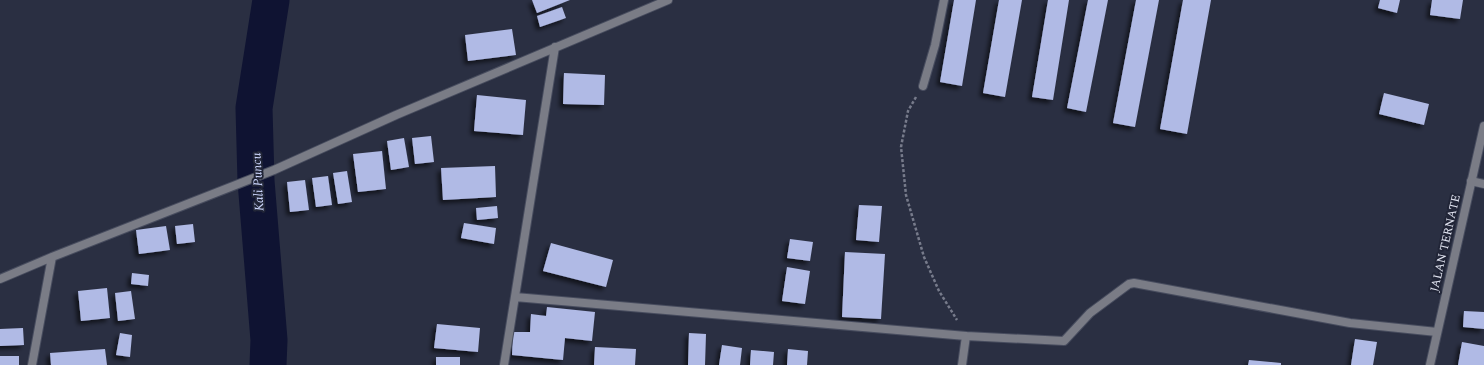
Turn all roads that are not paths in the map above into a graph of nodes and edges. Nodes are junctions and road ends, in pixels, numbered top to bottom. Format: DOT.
graph roads {
  1 [pos="668,0"];
  2 [pos="944,0"];
  3 [pos="555,47"];
  4 [pos="923,86"];
  5 [pos="1484,126"];
  6 [pos="1471,181"];
  7 [pos="1484,184"];
  8 [pos="52,257"];
  9 [pos="0,279"];
  10 [pos="515,297"];
  11 [pos="1437,332"];
  12 [pos="966,336"];
  13 [pos="32,365"];
  14 [pos="504,365"];
  15 [pos="962,365"];
  16 [pos="1430,365"];
  1 -- 3 [label="street"];
  2 -- 4 [label="street"];
  3 -- 8 [label="street"];
  3 -- 10 [label="street"];
  5 -- 6 [label="street, JALAN TERNATE"];
  6 -- 7 [label="street"];
  6 -- 11 [label="street, JALAN TERNATE"];
  8 -- 9 [label="street"];
  8 -- 13 [label="street"];
  10 -- 12 [label="street"];
  10 -- 14 [label="street"];
  11 -- 12 [label="street"];
  11 -- 16 [label="street, JALAN TERNATE"];
  12 -- 15 [label="street"];
}
